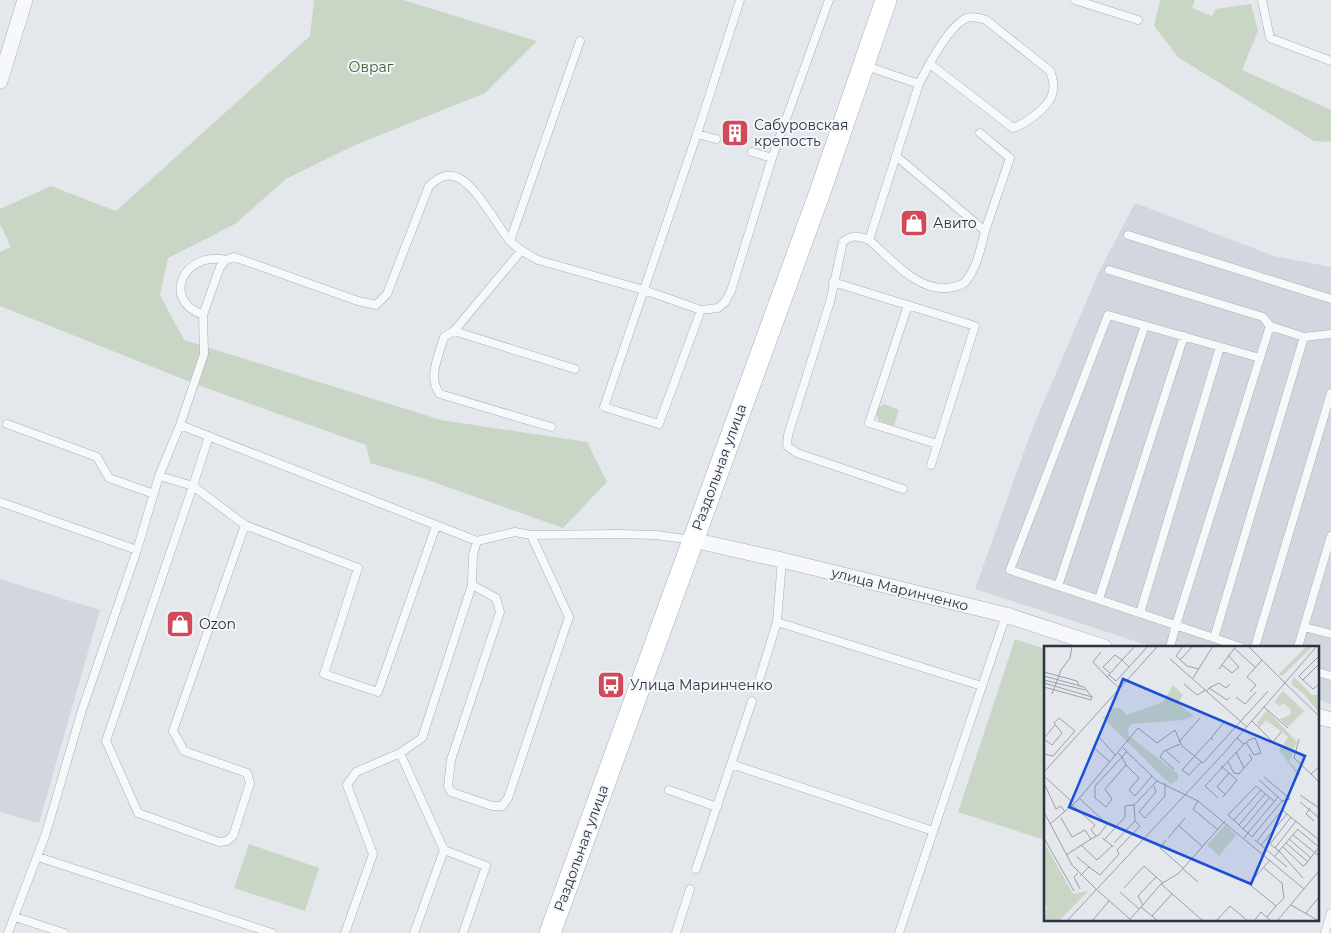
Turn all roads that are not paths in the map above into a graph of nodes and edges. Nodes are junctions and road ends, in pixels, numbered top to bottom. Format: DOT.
graph roads {
  1 [pos="25,0"];
  2 [pos="740,0"];
  3 [pos="829,0"];
  4 [pos="886,0"];
  5 [pos="1075,0"];
  6 [pos="1099,0"];
  7 [pos="1262,0"];
  8 [pos="1104,9"];
  9 [pos="1138,20"];
  10 [pos="580,40"];
  11 [pos="1331,61"];
  12 [pos="930,64"];
  13 [pos="864,65"];
  14 [pos="1,75"];
  15 [pos="919,84"];
  16 [pos="980,133"];
  17 [pos="697,134"];
  18 [pos="716,139"];
  19 [pos="752,152"];
  20 [pos="896,156"];
  21 [pos="772,158"];
  22 [pos="985,231"];
  23 [pos="1128,235"];
  24 [pos="869,240"];
  25 [pos="510,241"];
  26 [pos="522,251"];
  27 [pos="226,260"];
  28 [pos="1109,270"];
  29 [pos="833,282"];
  30 [pos="644,290"];
  31 [pos="1331,299"];
  32 [pos="908,305"];
  33 [pos="701,310"];
  34 [pos="203,315"];
  35 [pos="1144,325"];
  36 [pos="1270,326"];
  37 [pos="454,331"];
  38 [pos="1331,334"];
  39 [pos="1184,336"];
  40 [pos="1304,337"];
  41 [pos="1220,346"];
  42 [pos="1260,358"];
  43 [pos="575,369"];
  44 [pos="1331,393"];
  45 [pos="7,424"];
  46 [pos="180,425"];
  47 [pos="551,427"];
  48 [pos="209,436"];
  49 [pos="937,444"];
  50 [pos="931,465"];
  51 [pos="159,476"];
  52 [pos="193,486"];
  53 [pos="903,489"];
  54 [pos="154,494"];
  55 [pos="0,502"];
  56 [pos="245,525"];
  57 [pos="436,526"];
  58 [pos="531,535"];
  59 [pos="1331,536"];
  60 [pos="692,540"];
  61 [pos="478,541"];
  62 [pos="137,550"];
  63 [pos="782,560"];
  64 [pos="472,585"];
  65 [pos="1058,586"];
  66 [pos="1100,599"];
  67 [pos="1140,613"];
  68 [pos="1006,615"];
  69 [pos="778,622"];
  70 [pos="1176,625"];
  71 [pos="1304,627"];
  72 [pos="1331,634"];
  73 [pos="1214,638"];
  74 [pos="1101,646"];
  75 [pos="1170,646"];
  76 [pos="1237,646"];
  77 [pos="1255,646"];
  78 [pos="1298,646"];
  79 [pos="1318,672"];
  80 [pos="1331,676"];
  81 [pos="760,677"];
  82 [pos="982,686"];
  83 [pos="752,701"];
  84 [pos="1318,716"];
  85 [pos="1331,720"];
  86 [pos="400,753"];
  87 [pos="731,764"];
  88 [pos="669,790"];
  89 [pos="717,807"];
  90 [pos="933,831"];
  91 [pos="444,850"];
  92 [pos="38,857"];
  93 [pos="696,869"];
  94 [pos="690,889"];
  95 [pos="1331,913"];
  96 [pos="15,918"];
  97 [pos="8,933"];
  98 [pos="64,933"];
  99 [pos="272,933"];
  100 [pos="345,933"];
  101 [pos="414,933"];
  102 [pos="462,933"];
  103 [pos="550,933"];
  104 [pos="676,933"];
  105 [pos="898,933"];
  106 [pos="1324,933"];
  1 -- 14 [label="street"];
  2 -- 17 [label="lane"];
  3 -- 21 [label="lane"];
  4 -- 13 [label="main road, Раздольная улица"];
  5 -- 8 [label="lane"];
  6 -- 8 [label="lane"];
  7 -- 11 [label="lane"];
  8 -- 9 [label="lane"];
  10 -- 25 [label="lane"];
  12 -- 12 [label="lane"];
  12 -- 15 [label="lane"];
  13 -- 15 [label="lane"];
  13 -- 60 [label="main road, Раздольная улица"];
  15 -- 20 [label="lane"];
  16 -- 22 [label="lane"];
  17 -- 18 [label="lane"];
  17 -- 30 [label="lane"];
  19 -- 21 [label="lane"];
  20 -- 22 [label="lane"];
  20 -- 24 [label="lane"];
  21 -- 33 [label="lane"];
  22 -- 24 [label="lane"];
  23 -- 31 [label="lane"];
  24 -- 29 [label="lane"];
  25 -- 26 [label="lane"];
  25 -- 27 [label="lane"];
  26 -- 30 [label="lane"];
  26 -- 37 [label="lane"];
  27 -- 34 [label="lane"];
  27 -- 34 [label="lane"];
  28 -- 36 [label="lane"];
  29 -- 32 [label="lane"];
  29 -- 53 [label="lane"];
  30 -- 33 [label="lane"];
  30 -- 33 [label="lane"];
  32 -- 49 [label="lane"];
  32 -- 49 [label="lane"];
  34 -- 46 [label="lane"];
  35 -- 39 [label="lane"];
  35 -- 65 [label="lane"];
  35 -- 65 [label="lane"];
  36 -- 40 [label="lane"];
  36 -- 42 [label="lane"];
  37 -- 43 [label="lane"];
  37 -- 47 [label="lane"];
  38 -- 40 [label="lane"];
  39 -- 41 [label="lane"];
  39 -- 66 [label="lane"];
  40 -- 73 [label="lane"];
  41 -- 42 [label="lane"];
  41 -- 67 [label="lane"];
  42 -- 70 [label="lane"];
  44 -- 77 [label="lane"];
  45 -- 54 [label="lane"];
  46 -- 48 [label="lane"];
  46 -- 51 [label="lane"];
  48 -- 52 [label="lane"];
  48 -- 57 [label="lane"];
  49 -- 50 [label="lane"];
  51 -- 52 [label="lane"];
  51 -- 54 [label="lane"];
  52 -- 56 [label="lane"];
  52 -- 56 [label="lane"];
  54 -- 62 [label="lane"];
  55 -- 62 [label="lane"];
  56 -- 57 [label="lane"];
  57 -- 61 [label="lane"];
  58 -- 60 [label="lane"];
  58 -- 61 [label="lane"];
  58 -- 64 [label="lane"];
  59 -- 71 [label="lane"];
  60 -- 63 [label="street, улица Маринченко"];
  60 -- 103 [label="main road, Раздольная улица"];
  61 -- 64 [label="lane"];
  62 -- 92 [label="lane"];
  63 -- 68 [label="street, улица Маринченко"];
  63 -- 69 [label="lane"];
  64 -- 86 [label="lane"];
  65 -- 66 [label="lane"];
  66 -- 67 [label="lane"];
  67 -- 70 [label="lane"];
  68 -- 74 [label="street, улица Маринченко"];
  68 -- 82 [label="lane"];
  69 -- 81 [label="lane"];
  69 -- 82 [label="lane"];
  70 -- 73 [label="lane"];
  70 -- 75 [label="lane"];
  71 -- 72 [label="lane"];
  71 -- 78 [label="lane"];
  73 -- 76 [label="lane"];
  79 -- 80 [label="lane"];
  82 -- 90 [label="lane"];
  83 -- 87 [label="lane"];
  84 -- 85 [label="street"];
  86 -- 91 [label="lane"];
  86 -- 100 [label="lane"];
  87 -- 89 [label="lane"];
  87 -- 90 [label="lane"];
  88 -- 89 [label="lane"];
  89 -- 93 [label="lane"];
  90 -- 105 [label="lane"];
  91 -- 101 [label="lane"];
  91 -- 102 [label="lane"];
  92 -- 96 [label="lane"];
  92 -- 99 [label="lane"];
  94 -- 104 [label="lane"];
  95 -- 106 [label="lane"];
  96 -- 97 [label="lane"];
  96 -- 98 [label="lane"];
}
